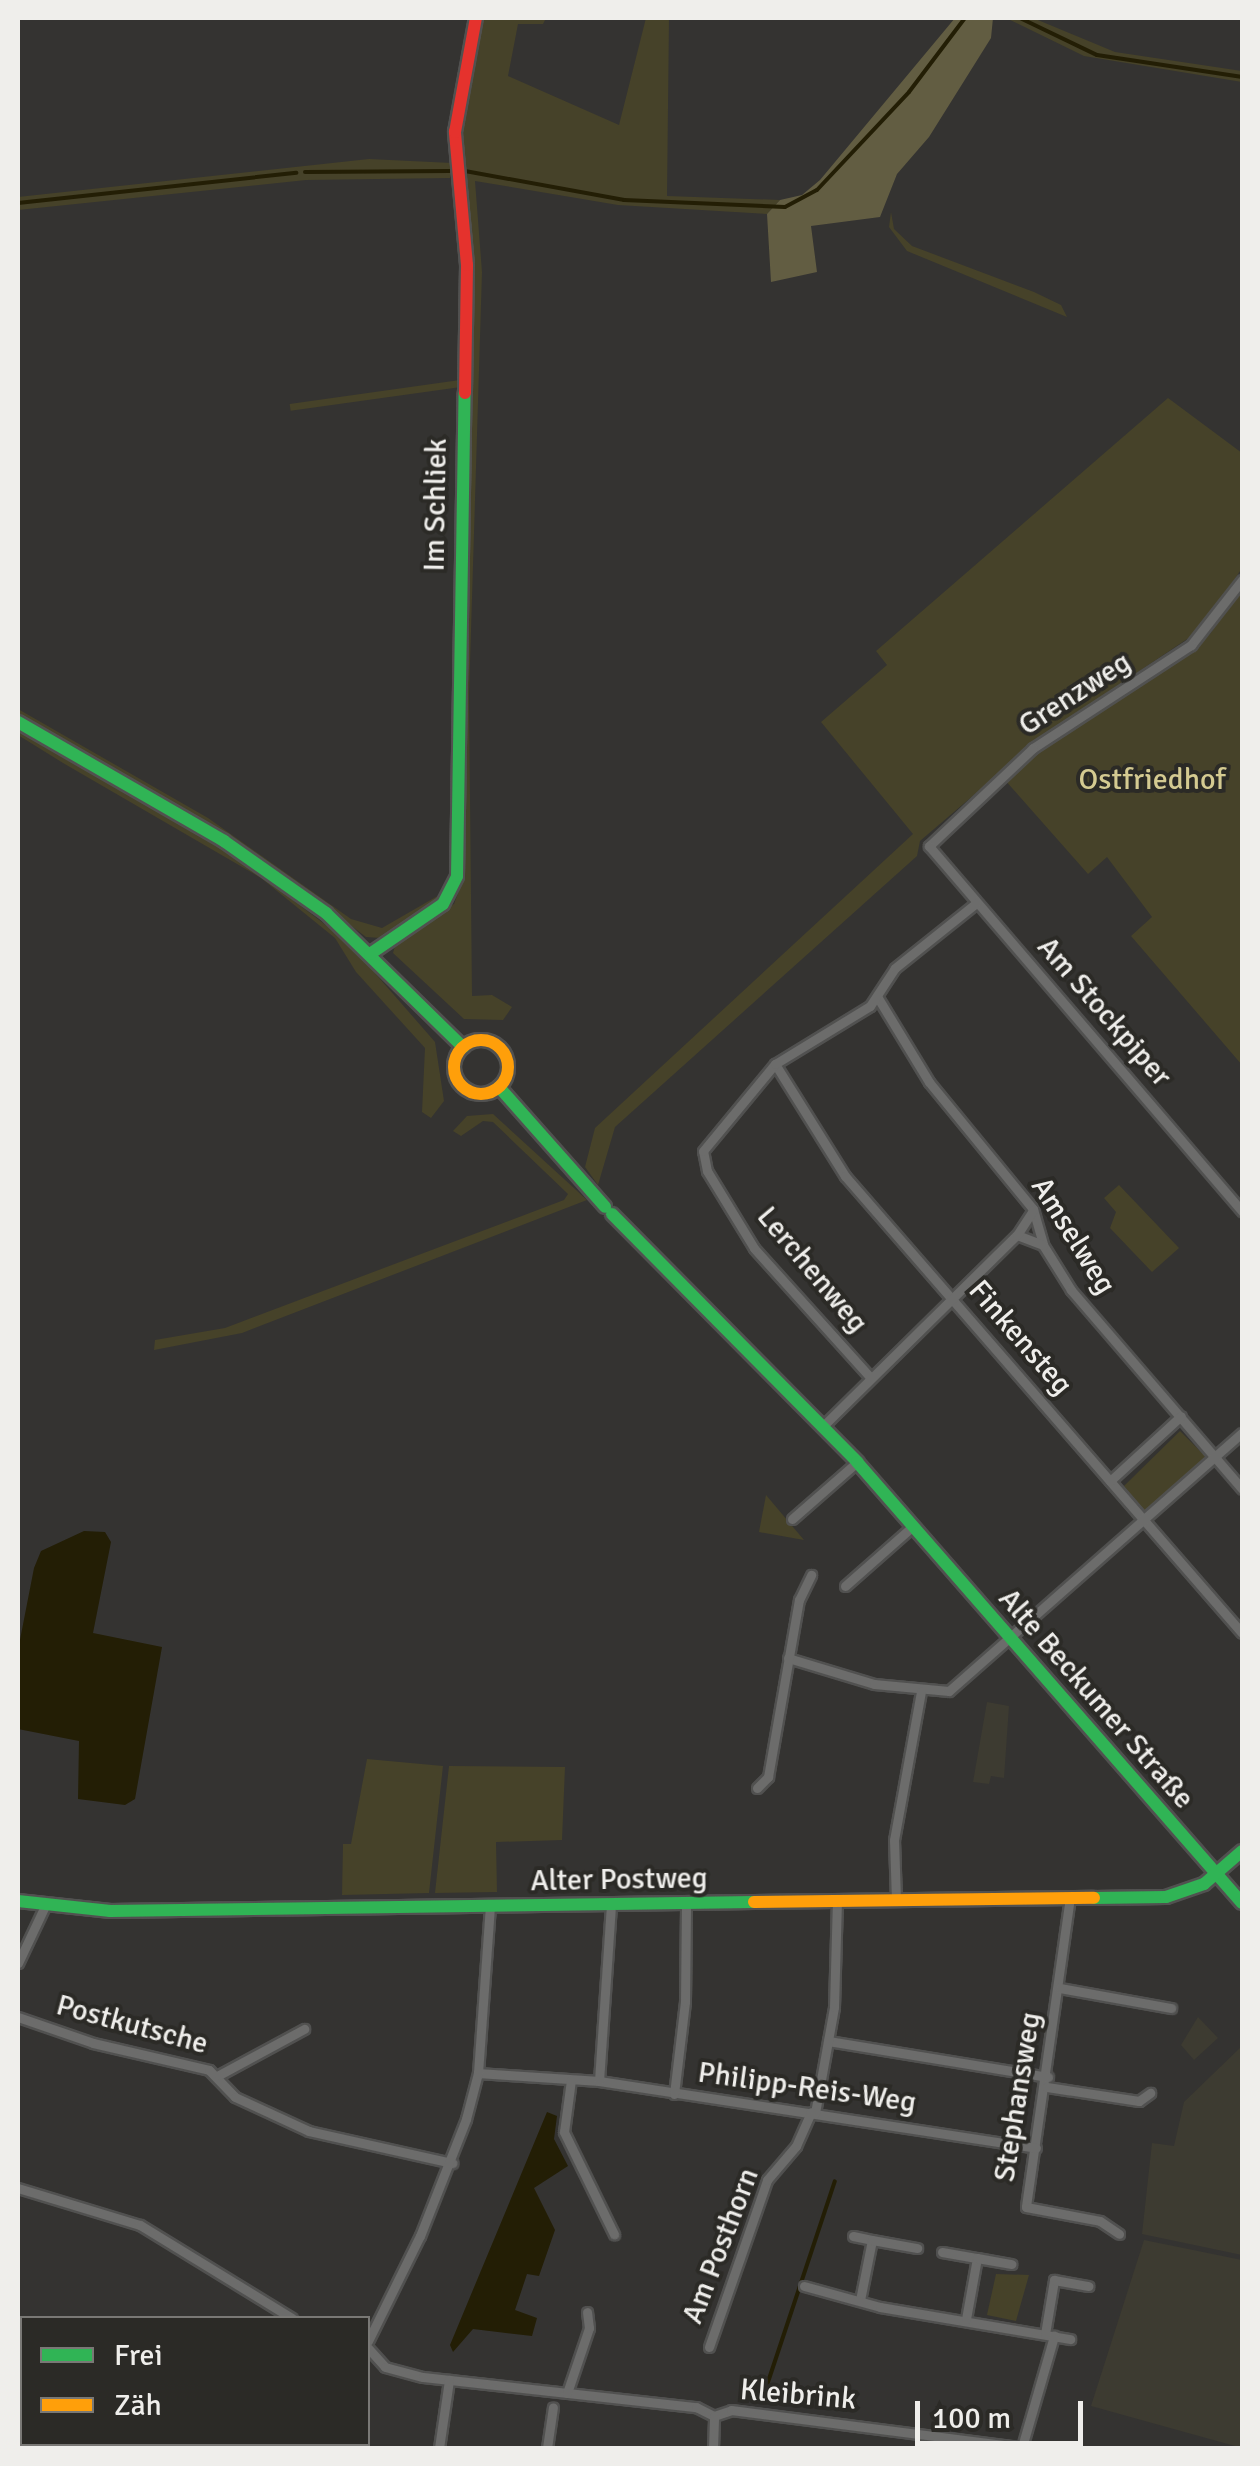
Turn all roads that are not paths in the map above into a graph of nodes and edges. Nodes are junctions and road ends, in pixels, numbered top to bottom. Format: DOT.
graph roads {
  1 [pos="476,18"];
  2 [pos="1242,580"];
  3 [pos="18,722"];
  4 [pos="929,846"];
  5 [pos="976,903"];
  6 [pos="370,954"];
  7 [pos="878,998"];
  8 [pos="463,1047"];
  9 [pos="775,1064"];
  10 [pos="499,1087"];
  11 [pos="1033,1209"];
  12 [pos="1242,1211"];
  13 [pos="1017,1235"];
  14 [pos="1043,1244"];
  15 [pos="953,1298"];
  16 [pos="870,1377"];
  17 [pos="1181,1416"];
  18 [pos="822,1426"];
  19 [pos="1242,1433"];
  20 [pos="1216,1458"];
  21 [pos="857,1462"];
  22 [pos="1110,1481"];
  23 [pos="1242,1488"];
  24 [pos="792,1520"];
  25 [pos="1145,1524"];
  26 [pos="912,1527"];
  27 [pos="812,1575"];
  28 [pos="844,1586"];
  29 [pos="1242,1633"];
  30 [pos="1012,1642"];
  31 [pos="788,1658"];
  32 [pos="922,1691"];
  33 [pos="757,1788"];
  34 [pos="1242,1851"];
  35 [pos="1216,1875"];
  36 [pos="1070,1897"];
  37 [pos="896,1900"];
  38 [pos="18,1901"];
  39 [pos="838,1901"];
  40 [pos="1242,1903"];
  41 [pos="686,1904"];
  42 [pos="612,1905"];
  43 [pos="490,1906"];
  44 [pos="44,1908"];
  45 [pos="18,1963"];
  46 [pos="1060,1988"];
  47 [pos="1172,2008"];
  48 [pos="18,2017"];
  49 [pos="304,2029"];
  50 [pos="828,2041"];
  51 [pos="478,2072"];
  52 [pos="219,2075"];
  53 [pos="570,2080"];
  54 [pos="599,2082"];
  55 [pos="1047,2082"];
  56 [pos="1150,2093"];
  57 [pos="674,2094"];
  58 [pos="813,2112"];
  59 [pos="1036,2148"];
  60 [pos="452,2163"];
  61 [pos="18,2188"];
  62 [pos="614,2234"];
  63 [pos="1120,2234"];
  64 [pos="853,2236"];
  65 [pos="872,2240"];
  66 [pos="917,2248"];
  67 [pos="942,2252"];
  68 [pos="977,2258"];
  69 [pos="1011,2264"];
  70 [pos="804,2286"];
  71 [pos="1088,2286"];
  72 [pos="860,2300"];
  73 [pos="587,2312"];
  74 [pos="289,2316"];
  75 [pos="966,2319"];
  76 [pos="1050,2335"];
  77 [pos="1070,2339"];
  78 [pos="370,2340"];
  79 [pos="370,2347"];
  80 [pos="709,2347"];
  81 [pos="449,2380"];
  82 [pos="567,2393"];
  83 [pos="554,2407"];
  84 [pos="714,2416"];
  85 [pos="439,2448"];
  86 [pos="547,2448"];
  87 [pos="713,2448"];
  88 [pos="1024,2448"];
  1 -- 6 [label="street, Im Schliek"];
  2 -- 4 [label="street, Grenzweg"];
  3 -- 6 [label="street"];
  4 -- 5 [label="street, Am Stockpiper"];
  5 -- 7 [label="street, Lerchenweg"];
  5 -- 12 [label="street, Am Stockpiper"];
  6 -- 8 [label="street"];
  7 -- 9 [label="street, Lerchenweg"];
  7 -- 11 [label="street, Amselweg"];
  8 -- 10 [label="street"];
  8 -- 10 [label="street"];
  9 -- 15 [label="street, Finkensteg"];
  9 -- 16 [label="street, Lerchenweg"];
  10 -- 18 [label="street, Alte Beckumer Straße"];
  11 -- 13 [label="street"];
  11 -- 14 [label="street, Amselweg"];
  13 -- 14 [label="street"];
  13 -- 15 [label="street"];
  14 -- 17 [label="street, Amselweg"];
  15 -- 16 [label="street"];
  15 -- 22 [label="street, Finkensteg"];
  16 -- 18 [label="street"];
  17 -- 20 [label="street, Amselweg"];
  17 -- 22 [label="street"];
  18 -- 21 [label="street, Alte Beckumer Straße"];
  19 -- 20 [label="street"];
  20 -- 23 [label="street, Amselweg"];
  20 -- 25 [label="street"];
  21 -- 24 [label="street"];
  21 -- 26 [label="street, Alte Beckumer Straße"];
  22 -- 25 [label="street, Finkensteg"];
  25 -- 29 [label="street, Finkensteg"];
  25 -- 30 [label="street"];
  26 -- 28 [label="street"];
  26 -- 30 [label="street, Alte Beckumer Straße"];
  27 -- 31 [label="street"];
  30 -- 32 [label="street"];
  30 -- 35 [label="street, Alte Beckumer Straße"];
  31 -- 32 [label="street"];
  31 -- 33 [label="street"];
  32 -- 37 [label="street"];
  34 -- 35 [label="street, Alter Postweg"];
  35 -- 36 [label="street, Alter Postweg"];
  35 -- 40 [label="street, Alte Beckumer Straße"];
  36 -- 37 [label="street, Alter Postweg"];
  36 -- 46 [label="street, Stephansweg"];
  37 -- 39 [label="street, Alter Postweg"];
  38 -- 44 [label="street, Alter Postweg"];
  39 -- 41 [label="street, Alter Postweg"];
  39 -- 50 [label="street, Am Posthorn"];
  41 -- 42 [label="street, Alter Postweg"];
  41 -- 57 [label="street"];
  42 -- 43 [label="street, Alter Postweg"];
  42 -- 54 [label="street"];
  43 -- 44 [label="street, Alter Postweg"];
  43 -- 51 [label="street"];
  44 -- 45 [label="street"];
  46 -- 47 [label="street"];
  46 -- 55 [label="street, Stephansweg"];
  48 -- 52 [label="street, Postkutsche"];
  49 -- 52 [label="street"];
  50 -- 55 [label="street"];
  50 -- 58 [label="street, Am Posthorn"];
  51 -- 53 [label="street, Philipp-Reis-Weg"];
  51 -- 60 [label="street"];
  52 -- 60 [label="street, Postkutsche"];
  53 -- 54 [label="street, Philipp-Reis-Weg"];
  53 -- 62 [label="street"];
  54 -- 57 [label="street, Philipp-Reis-Weg"];
  55 -- 56 [label="street"];
  55 -- 59 [label="street, Stephansweg"];
  57 -- 58 [label="street, Philipp-Reis-Weg"];
  58 -- 59 [label="street, Philipp-Reis-Weg"];
  58 -- 80 [label="street, Am Posthorn"];
  59 -- 63 [label="street, Stephansweg"];
  60 -- 78 [label="street"];
  61 -- 74 [label="street"];
  64 -- 65 [label="street"];
  65 -- 66 [label="street"];
  65 -- 72 [label="street"];
  67 -- 68 [label="street"];
  68 -- 69 [label="street"];
  68 -- 75 [label="street"];
  70 -- 72 [label="street"];
  71 -- 76 [label="street"];
  72 -- 75 [label="street"];
  73 -- 82 [label="street"];
  75 -- 76 [label="street"];
  76 -- 77 [label="street"];
  76 -- 88 [label="street"];
  79 -- 81 [label="street, Kleibrink"];
  81 -- 82 [label="street, Kleibrink"];
  81 -- 85 [label="street"];
  82 -- 84 [label="street, Kleibrink"];
  83 -- 86 [label="street"];
  84 -- 87 [label="street"];
  84 -- 88 [label="street, Kleibrink"];
}
